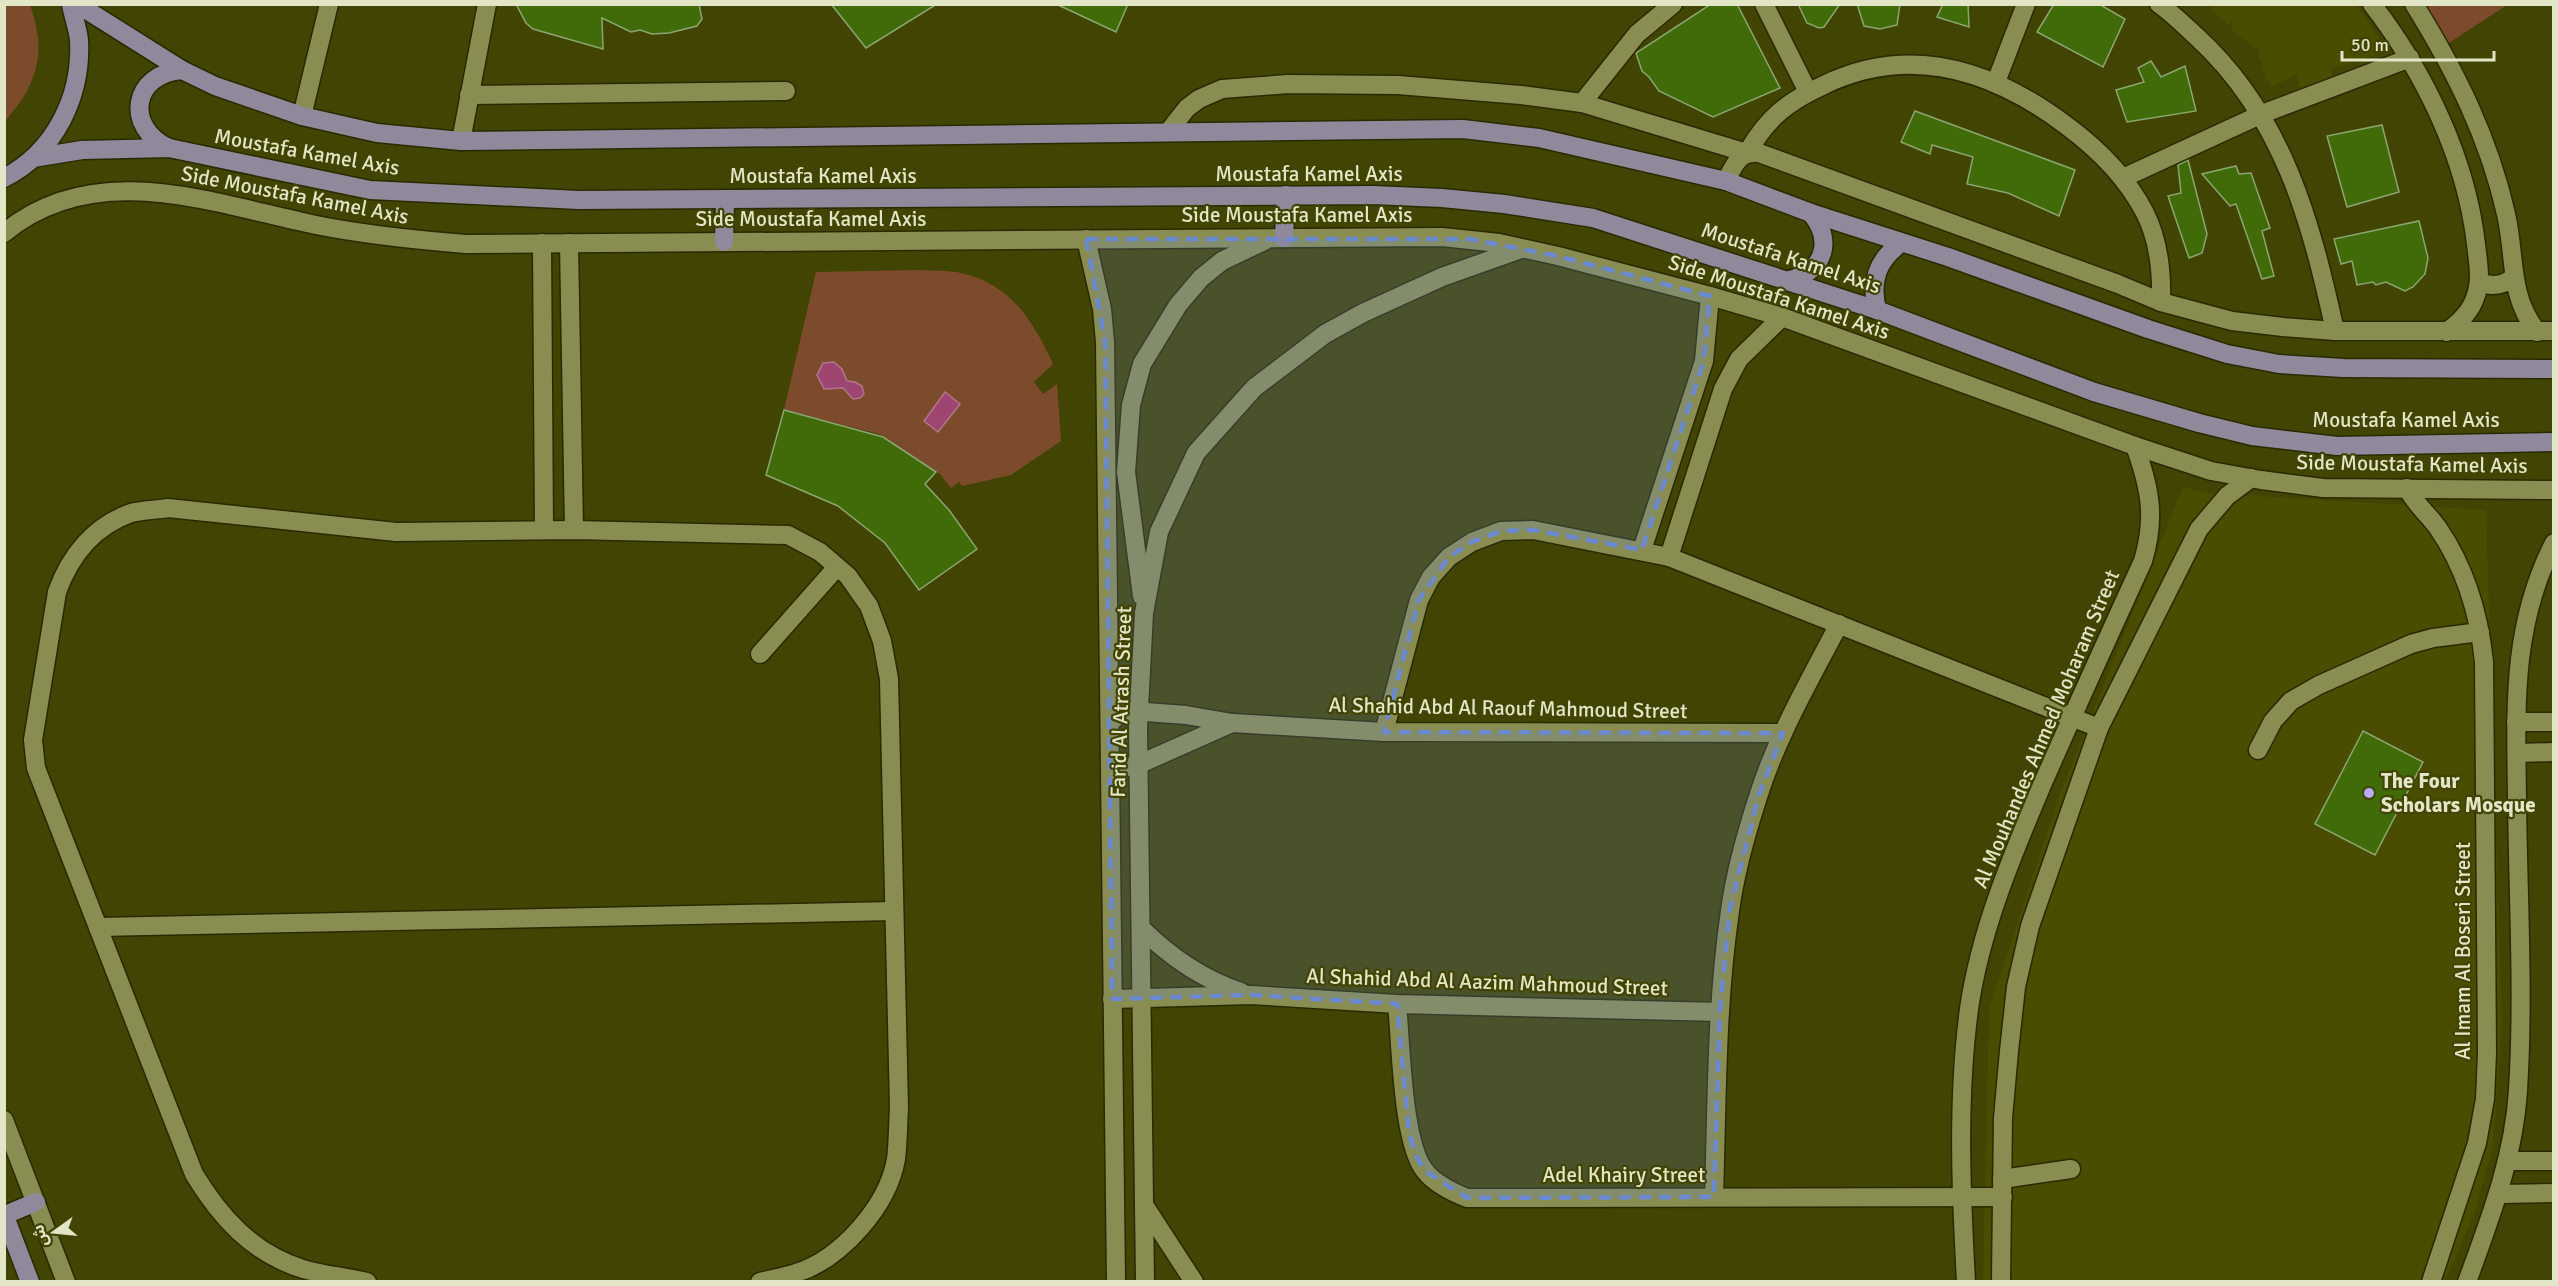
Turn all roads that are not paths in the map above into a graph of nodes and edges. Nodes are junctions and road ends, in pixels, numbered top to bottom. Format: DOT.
graph roads {
  1 [pos="71,4"];
  2 [pos="77,4"];
  3 [pos="329,4"];
  4 [pos="488,4"];
  5 [pos="1673,4"];
  6 [pos="1764,4"];
  7 [pos="2026,4"];
  8 [pos="2159,4"];
  9 [pos="2372,4"];
  10 [pos="2414,4"];
  11 [pos="2410,58"];
  12 [pos="182,70"];
  13 [pos="1996,82"];
  14 [pos="786,91"];
  15 [pos="1808,92"];
  16 [pos="469,95"];
  17 [pos="1582,103"];
  18 [pos="2262,114"];
  19 [pos="302,116"];
  20 [pos="1168,132"];
  21 [pos="461,141"];
  22 [pos="169,148"];
  23 [pos="1747,153"];
  24 [pos="33,158"];
  25 [pos="4,178"];
  26 [pos="2123,178"];
  27 [pos="1726,181"];
  28 [pos="1286,195"];
  29 [pos="726,199"];
  30 [pos="1811,213"];
  31 [pos="9,229"];
  32 [pos="1278,238"];
  33 [pos="1086,239"];
  34 [pos="724,242"];
  35 [pos="542,243"];
  36 [pos="569,243"];
  37 [pos="1901,243"];
  38 [pos="1523,249"];
  39 [pos="2514,277"];
  40 [pos="1790,280"];
  41 [pos="2479,282"];
  42 [pos="1710,296"];
  43 [pos="2161,302"];
  44 [pos="1877,310"];
  45 [pos="1782,317"];
  46 [pos="2335,331"];
  47 [pos="2446,332"];
  48 [pos="2545,332"];
  49 [pos="2553,369"];
  50 [pos="2553,442"];
  51 [pos="2136,446"];
  52 [pos="2251,478"];
  53 [pos="2407,489"];
  54 [pos="2553,490"];
  55 [pos="574,530"];
  56 [pos="544,531"];
  57 [pos="2553,543"];
  58 [pos="1642,550"];
  59 [pos="1669,557"];
  60 [pos="837,567"];
  61 [pos="1144,613"];
  62 [pos="1839,624"];
  63 [pos="2480,632"];
  64 [pos="760,654"];
  65 [pos="2516,681"];
  66 [pos="2484,683"];
  67 [pos="1139,711"];
  68 [pos="2072,717"];
  69 [pos="2516,722"];
  70 [pos="2553,722"];
  71 [pos="1110,723"];
  72 [pos="1232,723"];
  73 [pos="2099,728"];
  74 [pos="1384,732"];
  75 [pos="1783,733"];
  76 [pos="2258,750"];
  77 [pos="2553,752"];
  78 [pos="2517,753"];
  79 [pos="1110,758"];
  80 [pos="1139,765"];
  81 [pos="894,911"];
  82 [pos="98,927"];
  83 [pos="1141,928"];
  84 [pos="1251,995"];
  85 [pos="1142,998"];
  86 [pos="1113,999"];
  87 [pos="1397,1004"];
  88 [pos="1720,1012"];
  89 [pos="4,1120"];
  90 [pos="2507,1161"];
  91 [pos="2553,1161"];
  92 [pos="2071,1169"];
  93 [pos="2003,1188"];
  94 [pos="2553,1193"];
  95 [pos="2499,1194"];
  96 [pos="1961,1195"];
  97 [pos="1714,1197"];
  98 [pos="36,1202"];
  99 [pos="1144,1204"];
  100 [pos="5,1214"];
  101 [pos="30,1281"];
  102 [pos="66,1281"];
  103 [pos="367,1281"];
  104 [pos="760,1281"];
  105 [pos="1116,1281"];
  106 [pos="1145,1281"];
  107 [pos="1194,1281"];
  108 [pos="1966,1281"];
  109 [pos="2001,1281"];
  110 [pos="2431,1281"];
  111 [pos="2467,1281"];
  1 -- 24 [label="main road"];
  2 -- 12 [label="main road, Moustafa Kamel Axis"];
  3 -- 19 [label="street"];
  4 -- 16 [label="street"];
  5 -- 17 [label="street"];
  6 -- 15 [label="street"];
  7 -- 13 [label="street"];
  8 -- 18 [label="street"];
  9 -- 11 [label="street"];
  10 -- 39 [label="street"];
  11 -- 18 [label="street"];
  11 -- 41 [label="street"];
  12 -- 19 [label="main road, Moustafa Kamel Axis"];
  12 -- 22 [label="main road"];
  13 -- 15 [label="street"];
  13 -- 26 [label="street"];
  14 -- 16 [label="street"];
  15 -- 23 [label="street"];
  16 -- 21 [label="street"];
  17 -- 20 [label="street"];
  17 -- 23 [label="street"];
  18 -- 26 [label="street"];
  18 -- 46 [label="street"];
  19 -- 21 [label="main road, Moustafa Kamel Axis"];
  20 -- 21 [label="main road, Moustafa Kamel Axis"];
  20 -- 27 [label="main road, Moustafa Kamel Axis"];
  22 -- 24 [label="main road, Moustafa Kamel Axis"];
  22 -- 29 [label="main road, Moustafa Kamel Axis"];
  23 -- 27 [label="street"];
  23 -- 43 [label="street"];
  24 -- 25 [label="main road"];
  26 -- 43 [label="street"];
  27 -- 30 [label="main road, Moustafa Kamel Axis"];
  28 -- 29 [label="main road, Moustafa Kamel Axis"];
  28 -- 32 [label="main road"];
  28 -- 40 [label="main road, Moustafa Kamel Axis"];
  29 -- 34 [label="main road"];
  30 -- 37 [label="main road, Moustafa Kamel Axis"];
  30 -- 40 [label="main road"];
  31 -- 35 [label="street, Side Moustafa Kamel Axis"];
  32 -- 33 [label="street, Side Moustafa Kamel Axis"];
  32 -- 38 [label="street, Side Moustafa Kamel Axis"];
  32 -- 61 [label="street"];
  33 -- 34 [label="street, Side Moustafa Kamel Axis"];
  33 -- 71 [label="street, Farid Al Atrash Street"];
  34 -- 36 [label="street, Side Moustafa Kamel Axis"];
  35 -- 36 [label="street, Side Moustafa Kamel Axis"];
  35 -- 56 [label="street"];
  36 -- 55 [label="street"];
  37 -- 44 [label="main road"];
  37 -- 49 [label="main road, Moustafa Kamel Axis"];
  38 -- 42 [label="street, Side Moustafa Kamel Axis"];
  38 -- 61 [label="street, Farid Al Atrash Street"];
  39 -- 41 [label="street"];
  39 -- 48 [label="street"];
  40 -- 44 [label="main road, Moustafa Kamel Axis"];
  41 -- 47 [label="street"];
  42 -- 45 [label="street, Side Moustafa Kamel Axis"];
  42 -- 58 [label="street"];
  43 -- 46 [label="street"];
  44 -- 50 [label="main road, Moustafa Kamel Axis"];
  45 -- 51 [label="street, Side Moustafa Kamel Axis"];
  45 -- 59 [label="street"];
  46 -- 47 [label="street"];
  47 -- 48 [label="street"];
  51 -- 52 [label="street, Side Moustafa Kamel Axis"];
  51 -- 68 [label="street, Al Mouhandes Ahmed Moharam Street"];
  52 -- 53 [label="street, Side Moustafa Kamel Axis"];
  52 -- 73 [label="street"];
  53 -- 54 [label="street, Side Moustafa Kamel Axis"];
  53 -- 63 [label="street, Al Imam Al Boseri Street"];
  55 -- 56 [label="street"];
  55 -- 60 [label="street"];
  56 -- 82 [label="street"];
  57 -- 65 [label="street"];
  58 -- 59 [label="street"];
  58 -- 74 [label="street"];
  59 -- 62 [label="street"];
  60 -- 64 [label="street"];
  60 -- 81 [label="street"];
  61 -- 67 [label="street, Farid Al Atrash Street"];
  62 -- 68 [label="street"];
  62 -- 75 [label="street"];
  63 -- 66 [label="street, Al Imam Al Boseri Street"];
  63 -- 76 [label="street"];
  65 -- 66 [label="street"];
  65 -- 69 [label="street"];
  66 -- 110 [label="street, Al Imam Al Boseri Street"];
  67 -- 71 [label="street, Al Shahid Abd Al Raouf Mahmoud Street"];
  67 -- 72 [label="street, Al Shahid Abd Al Raouf Mahmoud Street"];
  67 -- 80 [label="street, Farid Al Atrash Street"];
  68 -- 73 [label="street"];
  68 -- 96 [label="street, Al Mouhandes Ahmed Moharam Street"];
  69 -- 70 [label="street"];
  69 -- 78 [label="street"];
  71 -- 79 [label="street, Farid Al Atrash Street"];
  72 -- 74 [label="street, Al Shahid Abd Al Raouf Mahmoud Street"];
  72 -- 80 [label="street, Al Shahid Abd Al Raouf Mahmoud Street"];
  73 -- 93 [label="street"];
  74 -- 75 [label="street, Al Shahid Abd Al Raouf Mahmoud Street"];
  75 -- 88 [label="street"];
  77 -- 78 [label="street"];
  78 -- 90 [label="street"];
  79 -- 80 [label="street"];
  79 -- 86 [label="street, Farid Al Atrash Street"];
  80 -- 83 [label="street, Farid Al Atrash Street"];
  81 -- 82 [label="street"];
  81 -- 104 [label="street"];
  82 -- 103 [label="street"];
  83 -- 84 [label="street, Al Shahid Abd Al Aazim Mahmoud Street"];
  83 -- 85 [label="street, Farid Al Atrash Street"];
  84 -- 85 [label="street, Al Shahid Abd Al Aazim Mahmoud Street"];
  84 -- 87 [label="street, Al Shahid Abd Al Aazim Mahmoud Street"];
  85 -- 86 [label="street, Al Shahid Abd Al Aazim Mahmoud Street"];
  85 -- 99 [label="street, Farid Al Atrash Street"];
  86 -- 105 [label="street, Farid Al Atrash Street"];
  87 -- 88 [label="street, Al Shahid Abd Al Aazim Mahmoud Street"];
  87 -- 97 [label="street, Adel Khairy Street"];
  88 -- 97 [label="street"];
  89 -- 98 [label="street"];
  90 -- 91 [label="street"];
  90 -- 95 [label="street"];
  92 -- 93 [label="street, Adel Khairy Street"];
  93 -- 96 [label="street, Adel Khairy Street"];
  93 -- 109 [label="street"];
  94 -- 95 [label="street"];
  95 -- 111 [label="street"];
  96 -- 97 [label="street, Adel Khairy Street"];
  96 -- 108 [label="street, Al Mouhandes Ahmed Moharam Street"];
  98 -- 100 [label="main road"];
  98 -- 102 [label="street"];
  99 -- 106 [label="street, Farid Al Atrash Street"];
  99 -- 107 [label="street"];
  100 -- 101 [label="main road"];
}
